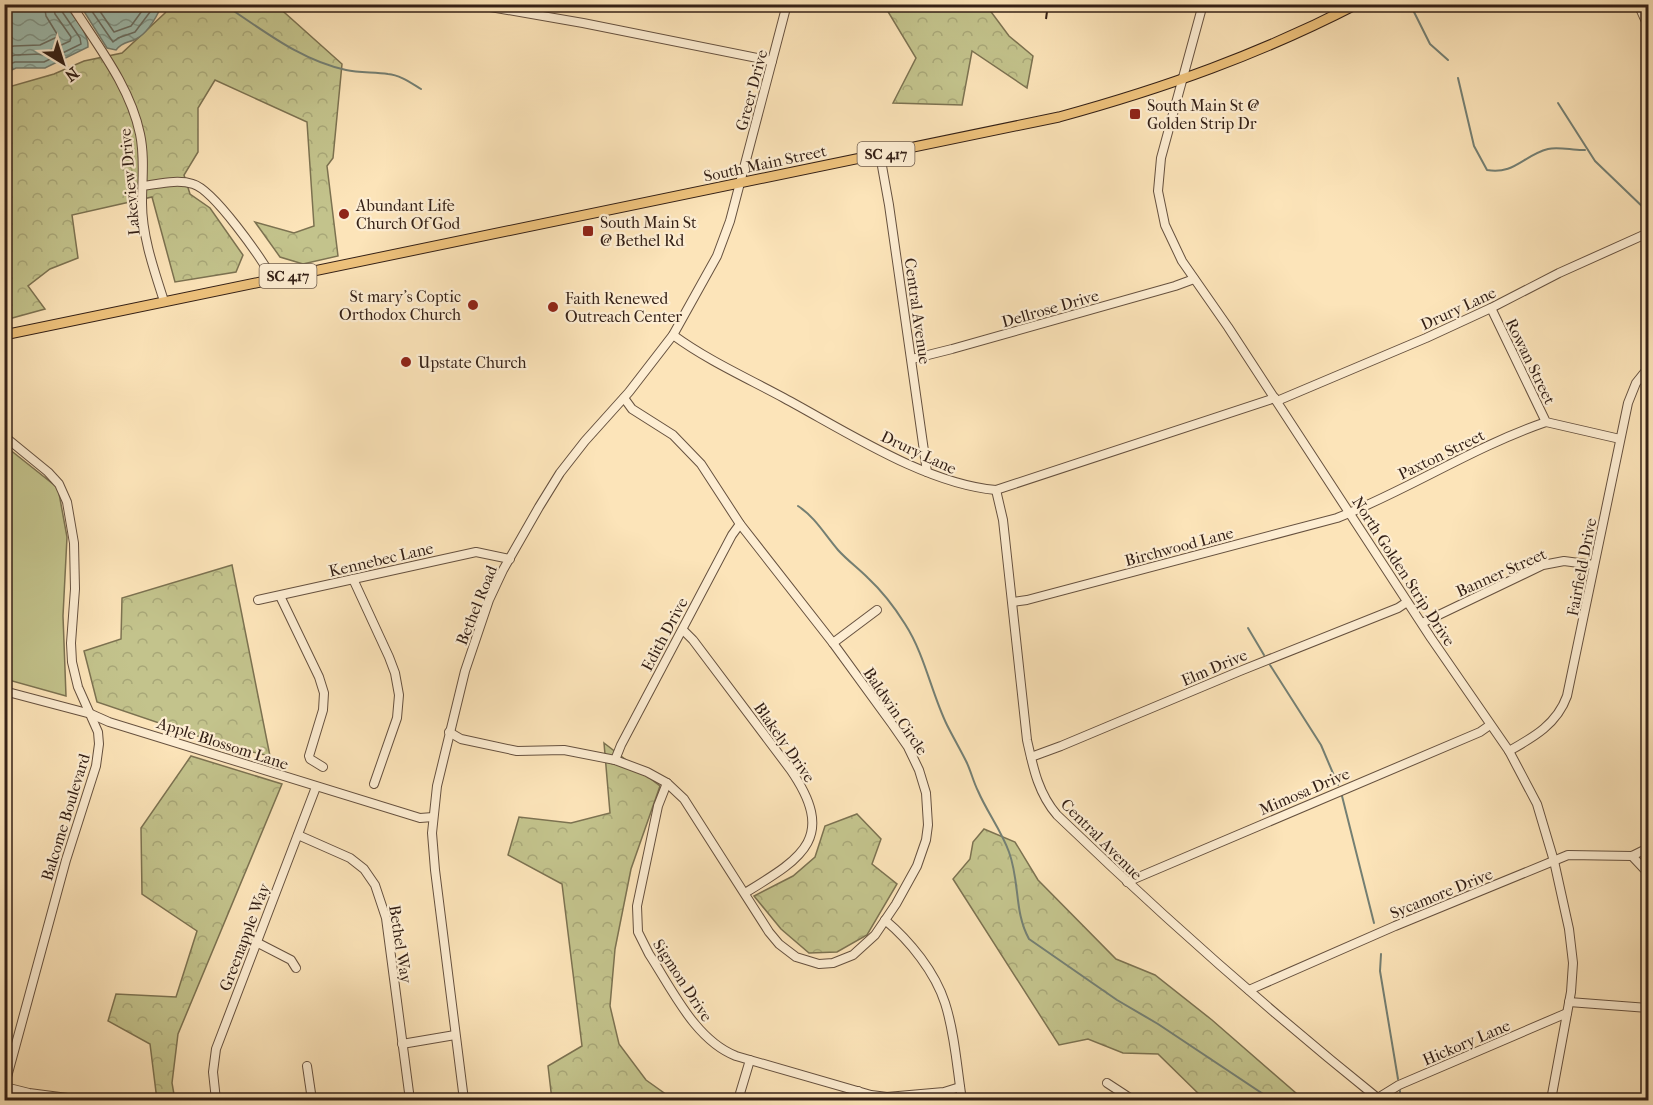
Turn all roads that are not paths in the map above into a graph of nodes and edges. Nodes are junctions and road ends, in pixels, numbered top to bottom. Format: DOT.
graph roads {
  1 [pos="71,4"];
  2 [pos="473,4"];
  3 [pos="787,4"];
  4 [pos="1203,4"];
  5 [pos="1357,4"];
  6 [pos="1638,4"];
  7 [pos="1648,26"];
  8 [pos="772,62"];
  9 [pos="1183,80"];
  10 [pos="880,155"];
  11 [pos="740,183"];
  12 [pos="143,186"];
  13 [pos="1648,233"];
  14 [pos="273,279"];
  15 [pos="1194,279"];
  16 [pos="164,301"];
  17 [pos="1491,308"];
  18 [pos="4,335"];
  19 [pos="673,335"];
  20 [pos="912,359"];
  21 [pos="1648,368"];
  22 [pos="624,398"];
  23 [pos="1276,400"];
  24 [pos="1546,422"];
  25 [pos="4,436"];
  26 [pos="1620,439"];
  27 [pos="927,472"];
  28 [pos="996,490"];
  29 [pos="1350,513"];
  30 [pos="740,524"];
  31 [pos="510,559"];
  32 [pos="1594,565"];
  33 [pos="353,579"];
  34 [pos="280,596"];
  35 [pos="258,600"];
  36 [pos="1013,602"];
  37 [pos="1407,602"];
  38 [pos="877,610"];
  39 [pos="1422,623"];
  40 [pos="683,630"];
  41 [pos="832,643"];
  42 [pos="4,691"];
  43 [pos="91,714"];
  44 [pos="1490,725"];
  45 [pos="449,732"];
  46 [pos="1509,751"];
  47 [pos="1031,757"];
  48 [pos="615,760"];
  49 [pos="323,767"];
  50 [pos="667,783"];
  51 [pos="374,784"];
  52 [pos="316,787"];
  53 [pos="433,817"];
  54 [pos="298,835"];
  55 [pos="1648,848"];
  56 [pos="1632,856"];
  57 [pos="1554,861"];
  58 [pos="1648,873"];
  59 [pos="1127,882"];
  60 [pos="745,893"];
  61 [pos="885,920"];
  62 [pos="256,942"];
  63 [pos="296,968"];
  64 [pos="1249,990"];
  65 [pos="1569,1002"];
  66 [pos="1648,1008"];
  67 [pos="1567,1013"];
  68 [pos="455,1035"];
  69 [pos="402,1044"];
  70 [pos="750,1060"];
  71 [pos="307,1066"];
  72 [pos="1107,1083"];
  73 [pos="5,1088"];
  74 [pos="960,1088"];
  75 [pos="858,1091"];
  76 [pos="1379,1099"];
  77 [pos="83,1101"];
  78 [pos="216,1101"];
  79 [pos="312,1101"];
  80 [pos="410,1101"];
  81 [pos="464,1101"];
  82 [pos="738,1101"];
  83 [pos="856,1101"];
  84 [pos="962,1101"];
  85 [pos="1133,1101"];
  86 [pos="1551,1101"];
  1 -- 12 [label="street, Lakeview Drive"];
  2 -- 8 [label="street"];
  3 -- 8 [label="street, Greer Drive"];
  4 -- 9 [label="street, North Golden Strip Drive"];
  5 -- 9 [label="main road, South Main Street / SC 417"];
  6 -- 7 [label="street"];
  8 -- 11 [label="street, Greer Drive"];
  9 -- 10 [label="main road, South Main Street / SC 417"];
  9 -- 15 [label="street, North Golden Strip Drive"];
  10 -- 11 [label="main road, South Main Street / SC 417"];
  10 -- 20 [label="street, Central Avenue"];
  11 -- 14 [label="main road, South Main Street / SC 417"];
  11 -- 19 [label="street, Bethel Road"];
  12 -- 14 [label="street"];
  12 -- 16 [label="street, Lakeview Drive"];
  13 -- 17 [label="street, Drury Lane"];
  14 -- 16 [label="main road, South Main Street / SC 417"];
  15 -- 20 [label="street, Dellrose Drive"];
  15 -- 23 [label="street, North Golden Strip Drive"];
  16 -- 18 [label="main road, SC 417"];
  17 -- 23 [label="street, Drury Lane"];
  17 -- 24 [label="street, Rowan Street"];
  19 -- 22 [label="street, Bethel Road"];
  19 -- 27 [label="street, Drury Lane"];
  20 -- 27 [label="street, Central Avenue"];
  21 -- 26 [label="street, Fairfield Drive"];
  22 -- 30 [label="street, Baldwin Circle"];
  22 -- 31 [label="street, Bethel Road"];
  23 -- 28 [label="street, Drury Lane"];
  23 -- 29 [label="street, North Golden Strip Drive"];
  24 -- 26 [label="street, Rowan Street"];
  24 -- 29 [label="street, Paxton Street"];
  25 -- 43 [label="street, Balcome Boulevard"];
  26 -- 32 [label="street, Fairfield Drive"];
  27 -- 28 [label="street, Drury Lane"];
  28 -- 36 [label="street, Central Avenue"];
  29 -- 36 [label="street, Birchwood Lane"];
  29 -- 37 [label="street, North Golden Strip Drive"];
  30 -- 40 [label="street, Edith Drive"];
  30 -- 41 [label="street, Baldwin Circle"];
  31 -- 33 [label="street, Kennebec Lane"];
  31 -- 45 [label="street, Bethel Road"];
  32 -- 39 [label="street, Banner Street"];
  32 -- 46 [label="street, Fairfield Drive"];
  33 -- 34 [label="street, Kennebec Lane"];
  33 -- 51 [label="street"];
  34 -- 35 [label="street, Kennebec Lane"];
  34 -- 49 [label="street"];
  36 -- 47 [label="street, Central Avenue"];
  37 -- 39 [label="street, North Golden Strip Drive"];
  37 -- 47 [label="street, Elm Drive"];
  38 -- 41 [label="street"];
  39 -- 44 [label="street, North Golden Strip Drive"];
  40 -- 48 [label="street, Edith Drive"];
  40 -- 60 [label="street, Blakely Drive"];
  41 -- 61 [label="street, Baldwin Circle"];
  42 -- 43 [label="street, Apple Blossom Lane"];
  43 -- 52 [label="street, Apple Blossom Lane"];
  43 -- 73 [label="street, Balcome Boulevard"];
  44 -- 46 [label="street, North Golden Strip Drive"];
  44 -- 59 [label="street, Mimosa Drive"];
  45 -- 48 [label="street, Baldwin Circle"];
  45 -- 53 [label="street, Bethel Road"];
  46 -- 57 [label="street, North Golden Strip Drive"];
  47 -- 59 [label="street, Central Avenue"];
  48 -- 50 [label="street, Baldwin Circle"];
  50 -- 60 [label="street, Baldwin Circle"];
  50 -- 70 [label="street, Sigmon Drive"];
  52 -- 53 [label="street, Apple Blossom Lane"];
  52 -- 54 [label="street, Greenapple Way"];
  53 -- 68 [label="street, Bethel Road"];
  54 -- 62 [label="street, Greenapple Way"];
  54 -- 69 [label="street, Bethel Way"];
  55 -- 56 [label="street, Sycamore Drive"];
  56 -- 57 [label="street, Sycamore Drive"];
  56 -- 58 [label="street"];
  57 -- 64 [label="street, Sycamore Drive"];
  57 -- 65 [label="street, North Golden Strip Drive"];
  59 -- 64 [label="street, Central Avenue"];
  60 -- 61 [label="street, Baldwin Circle"];
  61 -- 74 [label="street"];
  62 -- 63 [label="street"];
  62 -- 78 [label="street, Greenapple Way"];
  64 -- 76 [label="street, Central Avenue"];
  65 -- 66 [label="street"];
  65 -- 67 [label="street, North Golden Strip Drive"];
  67 -- 76 [label="street, Hickory Lane"];
  67 -- 86 [label="street, North Golden Strip Drive"];
  68 -- 69 [label="street"];
  68 -- 81 [label="street, Bethel Road"];
  69 -- 80 [label="street, Bethel Way"];
  70 -- 75 [label="street, Sigmon Drive"];
  70 -- 82 [label="street"];
  71 -- 79 [label="street"];
  72 -- 85 [label="street"];
  73 -- 77 [label="street"];
  74 -- 75 [label="street, Sigmon Drive"];
  74 -- 84 [label="street"];
  75 -- 83 [label="street"];
}
